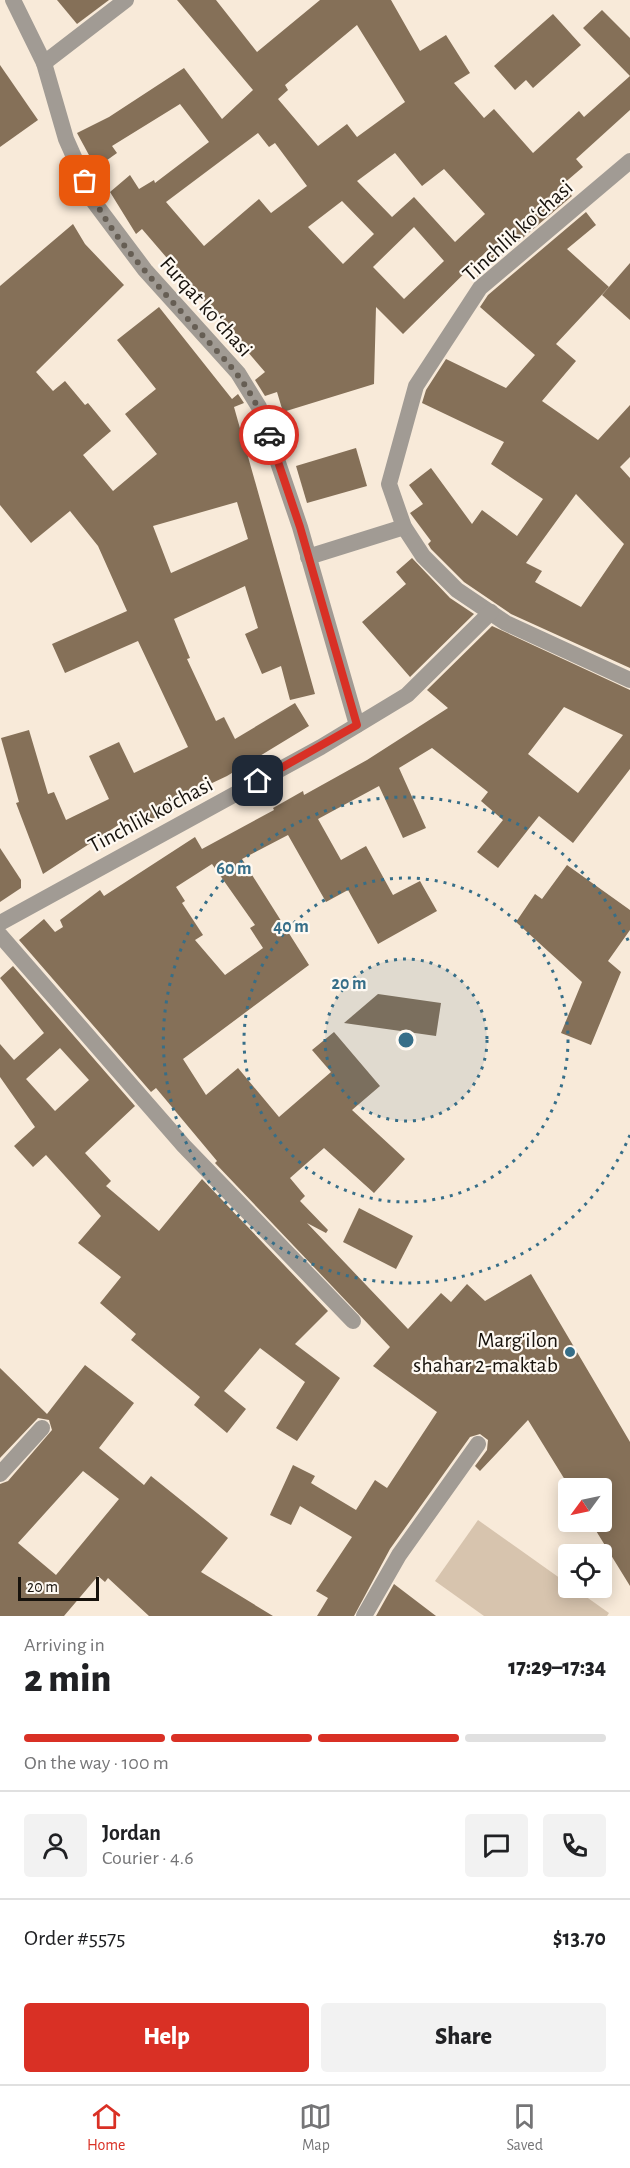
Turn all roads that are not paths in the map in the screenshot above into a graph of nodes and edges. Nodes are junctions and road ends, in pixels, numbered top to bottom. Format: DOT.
graph roads {
  1 [pos="13,0"];
  2 [pos="126,0"];
  3 [pos="44,63"];
  4 [pos="630,161"];
  5 [pos="404,527"];
  6 [pos="308,557"];
  7 [pos="491,612"];
  8 [pos="630,680"];
  9 [pos="357,725"];
  10 [pos="0,923"];
  11 [pos="0,935"];
  12 [pos="353,1321"];
  13 [pos="42,1428"];
  14 [pos="478,1444"];
  15 [pos="0,1474"];
  16 [pos="364,1616"];
  1 -- 3 [label="street, Furqat koʻchasi"];
  2 -- 3 [label="street"];
  3 -- 6 [label="street, Furqat koʻchasi"];
  4 -- 5 [label="street, Tinchlik koʻchasi"];
  5 -- 6 [label="street"];
  5 -- 7 [label="street, Tinchlik koʻchasi"];
  6 -- 9 [label="street, Furqat koʻchasi"];
  7 -- 8 [label="street"];
  7 -- 9 [label="street, Tinchlik ko'chasi"];
  9 -- 10 [label="street, Tinchlik ko'chasi"];
  11 -- 12 [label="street"];
  13 -- 15 [label="street"];
  14 -- 16 [label="street"];
}
